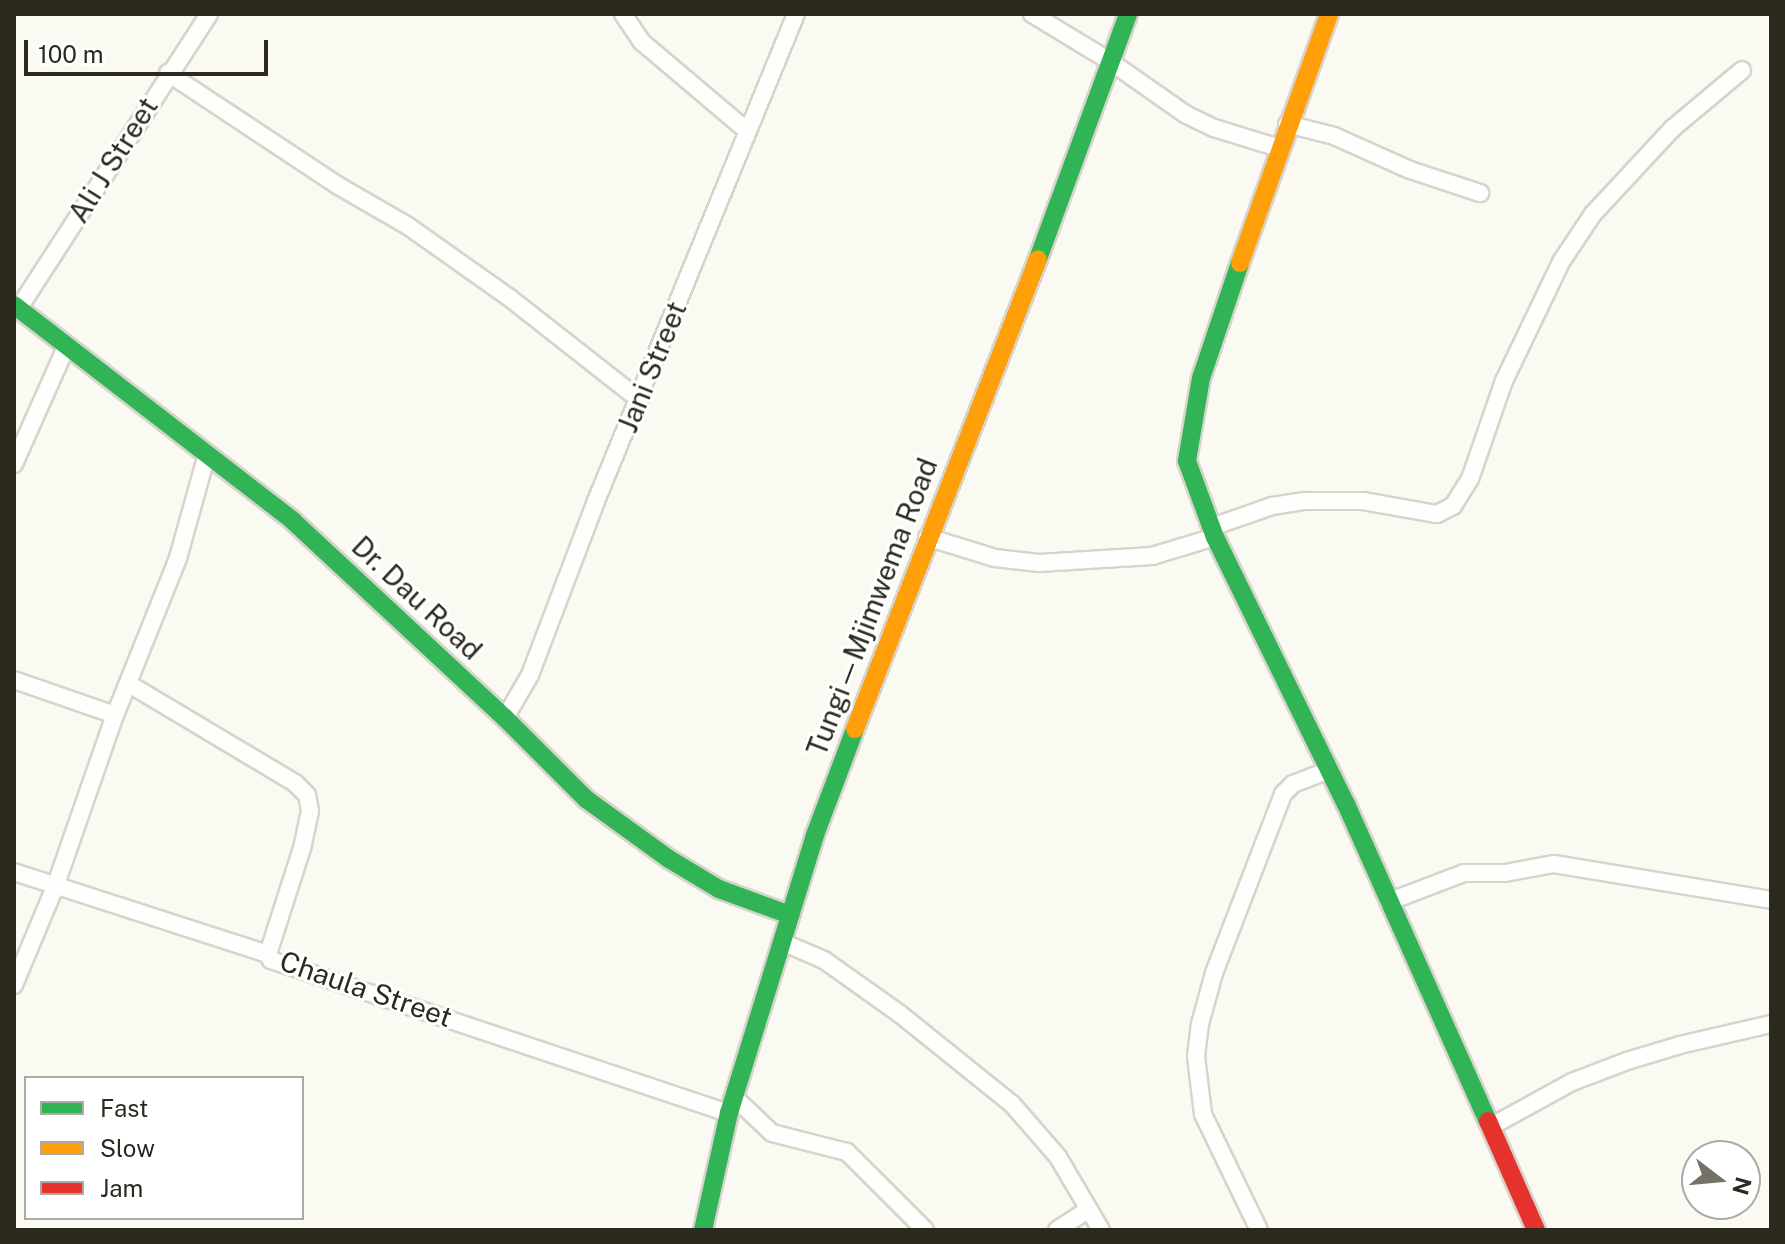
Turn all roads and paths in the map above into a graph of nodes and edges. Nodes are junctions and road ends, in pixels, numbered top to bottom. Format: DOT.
graph roads {
  1 [pos="209,14"];
  2 [pos="623,14"];
  3 [pos="796,14"];
  4 [pos="1032,14"];
  5 [pos="1128,14"];
  6 [pos="1325,16"];
  7 [pos="1108,60"];
  8 [pos="1742,70"];
  9 [pos="168,73"];
  10 [pos="1287,124"];
  11 [pos="746,130"];
  12 [pos="1279,148"];
  13 [pos="1480,193"];
  14 [pos="16,307"];
  15 [pos="67,345"];
  16 [pos="640,400"];
  17 [pos="207,454"];
  18 [pos="14,464"];
  19 [pos="1214,532"];
  20 [pos="927,537"];
  21 [pos="14,680"];
  22 [pos="129,684"];
  23 [pos="115,715"];
  24 [pos="505,718"];
  25 [pos="1330,770"];
  26 [pos="14,872"];
  27 [pos="55,887"];
  28 [pos="1771,900"];
  29 [pos="1388,902"];
  30 [pos="790,915"];
  31 [pos="782,942"];
  32 [pos="268,954"];
  33 [pos="14,985"];
  34 [pos="1771,1024"];
  35 [pos="732,1105"];
  36 [pos="1490,1127"];
  37 [pos="1089,1209"];
  38 [pos="703,1230"];
  39 [pos="925,1230"];
  40 [pos="1057,1230"];
  41 [pos="1101,1230"];
  42 [pos="1259,1230"];
  43 [pos="1536,1230"];
  1 -- 9 [label="street, Ali J Street"];
  2 -- 11 [label="street"];
  3 -- 11 [label="street, Jani Street"];
  4 -- 7 [label="street"];
  5 -- 7 [label="street, Tungi—Mjimwema Road"];
  6 -- 10 [label="street"];
  7 -- 12 [label="street"];
  7 -- 20 [label="street, Tungi—Mjimwema Road"];
  8 -- 19 [label="street"];
  9 -- 14 [label="street, Ali J Street"];
  9 -- 16 [label="street"];
  10 -- 12 [label="street"];
  10 -- 13 [label="street"];
  11 -- 16 [label="street, Jani Street"];
  12 -- 19 [label="street"];
  14 -- 15 [label="street, Dr. Dau Road"];
  15 -- 17 [label="street, Dr. Dau Road"];
  15 -- 18 [label="street"];
  16 -- 24 [label="street, Jani Street"];
  17 -- 22 [label="street"];
  17 -- 24 [label="street, Dr. Dau Road"];
  19 -- 20 [label="street"];
  19 -- 25 [label="street"];
  20 -- 30 [label="street, Tungi—Mjimwema Road"];
  21 -- 23 [label="street"];
  22 -- 23 [label="street"];
  22 -- 32 [label="street, Chaula Street"];
  23 -- 27 [label="street"];
  24 -- 30 [label="street, Dr. Dau Road"];
  25 -- 29 [label="street"];
  25 -- 42 [label="street"];
  26 -- 27 [label="street"];
  27 -- 32 [label="street"];
  27 -- 33 [label="street"];
  28 -- 29 [label="street"];
  29 -- 36 [label="street"];
  30 -- 31 [label="street, Tungi—Mjimwema Road"];
  31 -- 35 [label="street, Tungi—Mjimwema Road"];
  31 -- 37 [label="street"];
  32 -- 35 [label="street, Chaula Street"];
  34 -- 36 [label="street"];
  35 -- 38 [label="street, Tungi—Mjimwema Road"];
  35 -- 39 [label="street"];
  36 -- 43 [label="street"];
  37 -- 40 [label="street"];
  37 -- 41 [label="street"];
}
